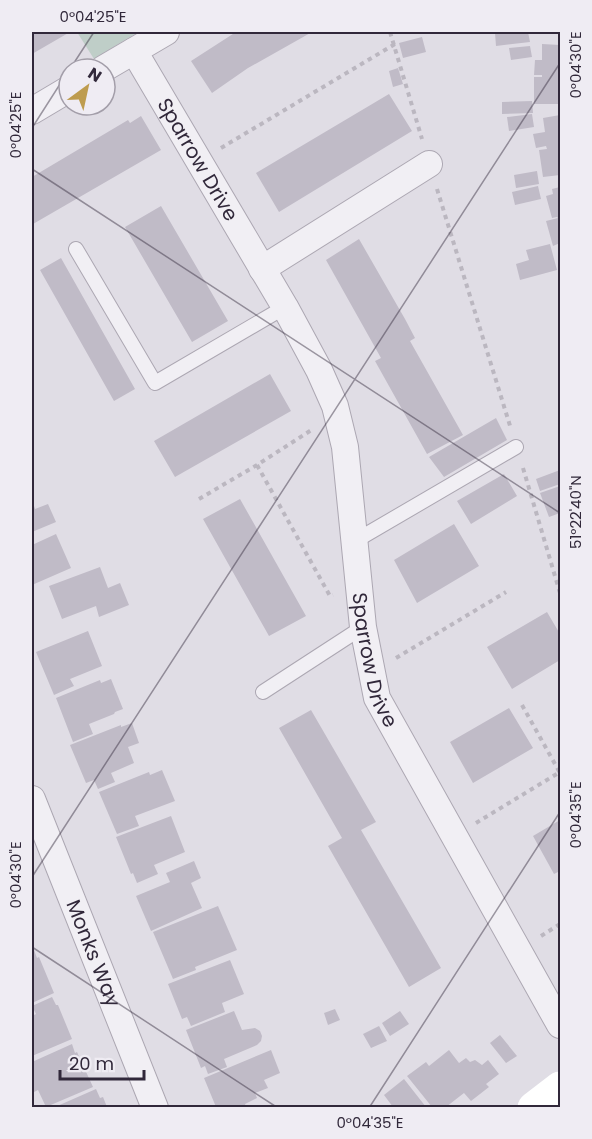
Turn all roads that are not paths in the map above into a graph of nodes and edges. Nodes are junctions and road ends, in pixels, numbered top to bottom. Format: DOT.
graph roads {
  1 [pos="166,32"];
  2 [pos="134,51"];
  3 [pos="117,61"];
  4 [pos="57,96"];
  5 [pos="32,111"];
  6 [pos="429,164"];
  7 [pos="76,249"];
  8 [pos="262,269"];
  9 [pos="285,307"];
  10 [pos="516,447"];
  11 [pos="355,541"];
  12 [pos="363,627"];
  13 [pos="263,692"];
  14 [pos="32,799"];
  15 [pos="561,1025"];
  16 [pos="561,1088"];
  17 [pos="155,1107"];
  18 [pos="534,1107"];
  1 -- 2 [label="street"];
  2 -- 3 [label="street"];
  2 -- 8 [label="street, Sparrow Drive"];
  4 -- 5 [label="street"];
  6 -- 8 [label="street"];
  7 -- 9 [label="lane"];
  8 -- 9 [label="street, Sparrow Drive"];
  9 -- 11 [label="street, Sparrow Drive"];
  10 -- 11 [label="lane"];
  11 -- 12 [label="street, Sparrow Drive"];
  12 -- 13 [label="lane"];
  12 -- 15 [label="street, Sparrow Drive"];
  14 -- 17 [label="street, Monks Way"];
  16 -- 18 [label="street"];
}
